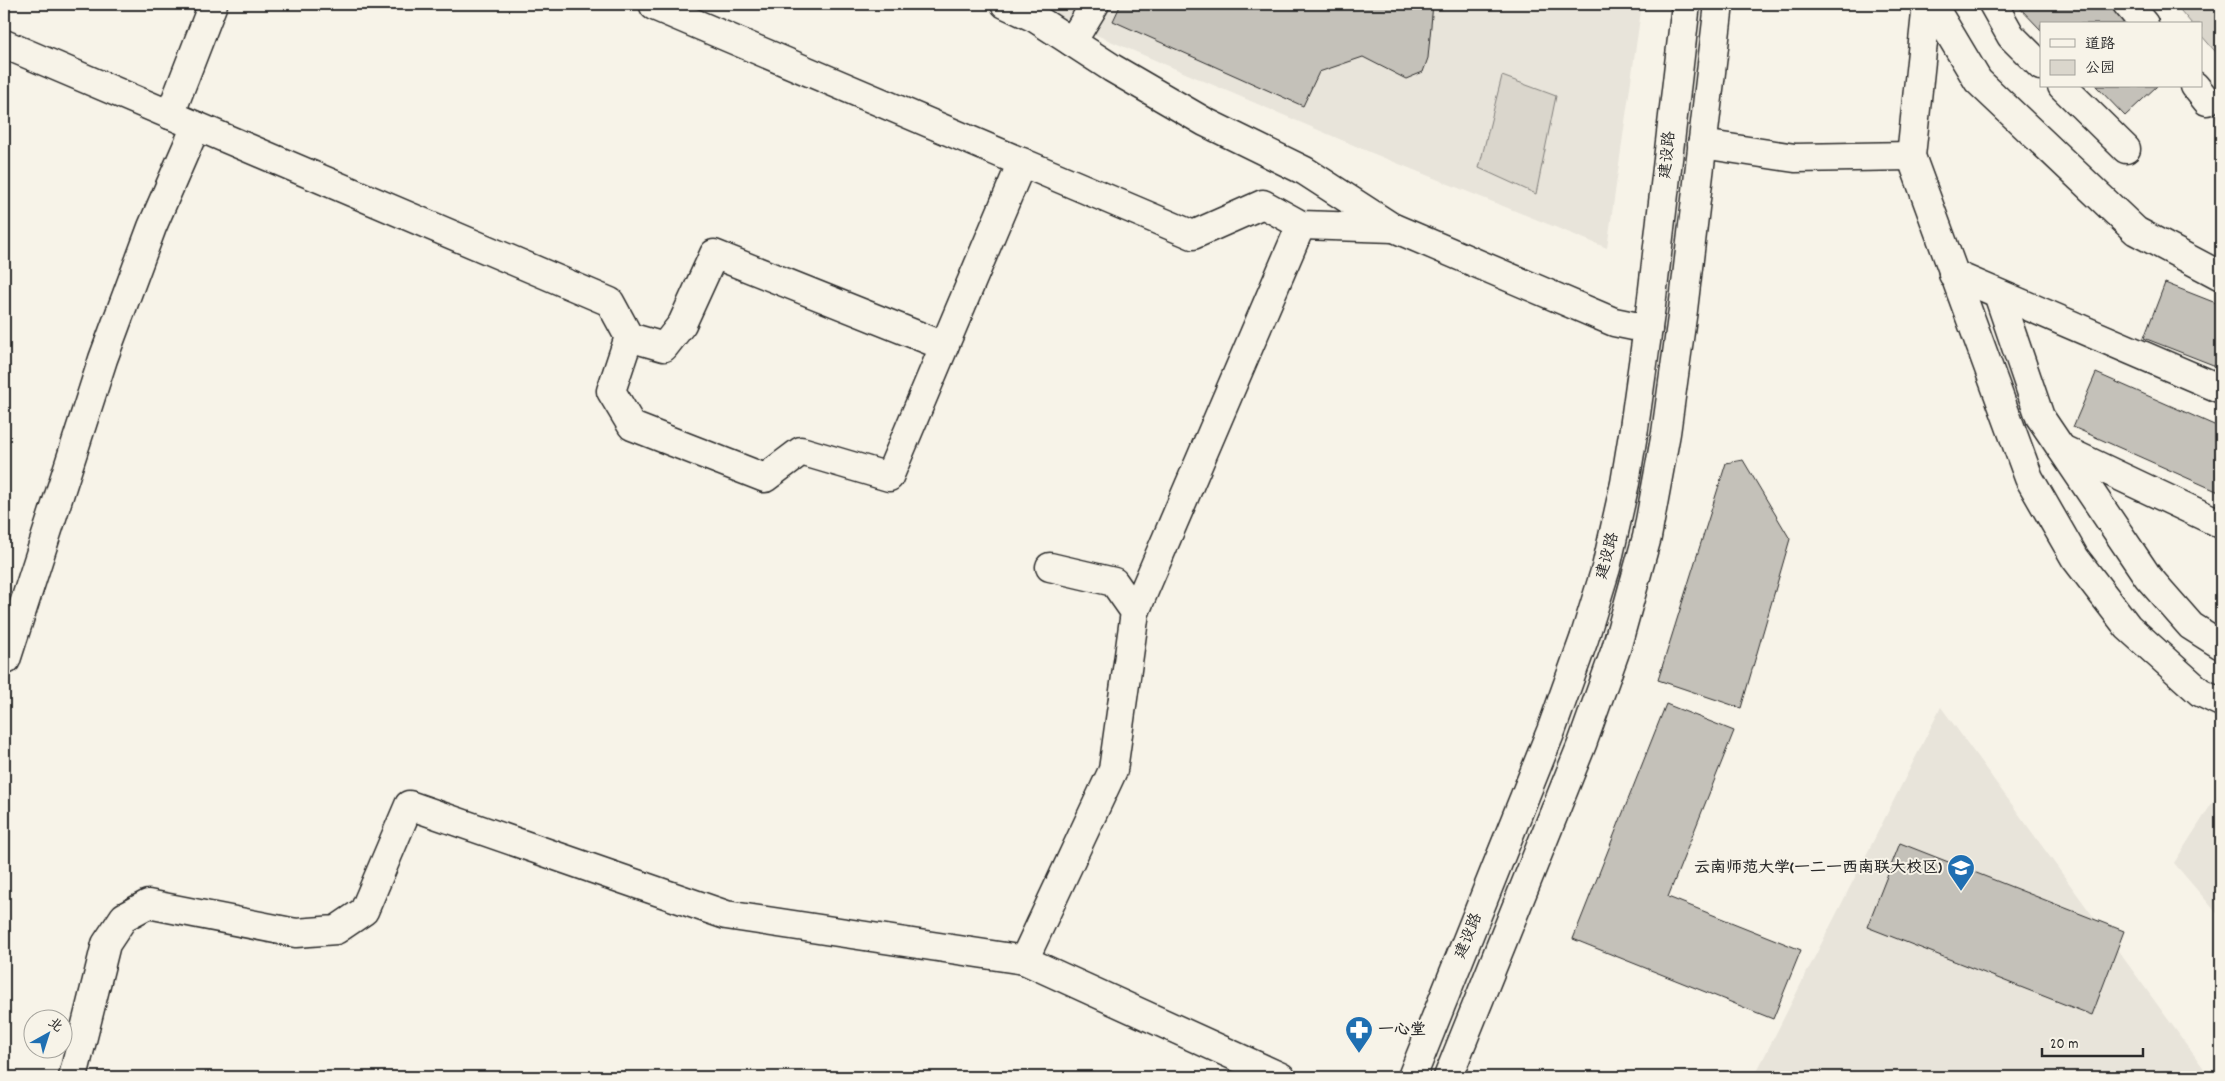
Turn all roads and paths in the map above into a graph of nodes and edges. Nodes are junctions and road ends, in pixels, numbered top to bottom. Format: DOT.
graph roads {
  1 [pos="213,4"];
  2 [pos="1005,4"];
  3 [pos="1095,4"];
  4 [pos="1686,4"];
  5 [pos="1719,4"];
  6 [pos="1927,4"];
  7 [pos="1932,4"];
  8 [pos="1993,4"];
  9 [pos="2127,4"];
  10 [pos="654,6"];
  11 [pos="2142,22"];
  12 [pos="1072,42"];
  13 [pos="4,44"];
  14 [pos="2040,65"];
  15 [pos="2064,88"];
  16 [pos="170,115"];
  17 [pos="196,126"];
  18 [pos="1702,144"];
  19 [pos="2126,149"];
  20 [pos="1912,156"];
  21 [pos="1022,162"];
  22 [pos="1301,225"];
  23 [pos="1394,228"];
  24 [pos="1953,274"];
  25 [pos="2221,276"];
  26 [pos="1998,294"];
  27 [pos="1648,329"];
  28 [pos="629,337"];
  29 [pos="944,346"];
  30 [pos="2221,389"];
  31 [pos="2062,449"];
  32 [pos="2221,524"];
  33 [pos="1050,567"];
  34 [pos="1135,612"];
  35 [pos="2221,645"];
  36 [pos="4,660"];
  37 [pos="2221,702"];
  38 [pos="1024,960"];
  39 [pos="73,1077"];
  40 [pos="1281,1077"];
  41 [pos="1412,1077"];
  42 [pos="1448,1077"];
  1 -- 16 [label="street"];
  2 -- 12 [label="street"];
  3 -- 12 [label="street"];
  4 -- 27 [label="street, 建设路"];
  5 -- 18 [label="street, 建设路"];
  6 -- 20 [label="street"];
  7 -- 25 [label="street"];
  8 -- 14 [label="street"];
  9 -- 11 [label="street"];
  10 -- 21 [label="street"];
  12 -- 23 [label="street"];
  13 -- 16 [label="street"];
  15 -- 19 [label="street"];
  16 -- 17 [label="street"];
  17 -- 28 [label="street"];
  17 -- 36 [label="street"];
  18 -- 20 [label="street"];
  18 -- 42 [label="street, 建设路"];
  20 -- 24 [label="street"];
  21 -- 22 [label="street"];
  21 -- 29 [label="street"];
  22 -- 23 [label="street"];
  22 -- 34 [label="street"];
  23 -- 27 [label="street"];
  24 -- 26 [label="street"];
  24 -- 37 [label="street"];
  26 -- 30 [label="street"];
  26 -- 31 [label="street"];
  27 -- 41 [label="street, 建设路"];
  28 -- 29 [label="street"];
  28 -- 29 [label="street"];
  31 -- 32 [label="street"];
  31 -- 35 [label="street"];
  33 -- 34 [label="street"];
  34 -- 38 [label="street"];
  38 -- 39 [label="street"];
  38 -- 40 [label="street"];
}
